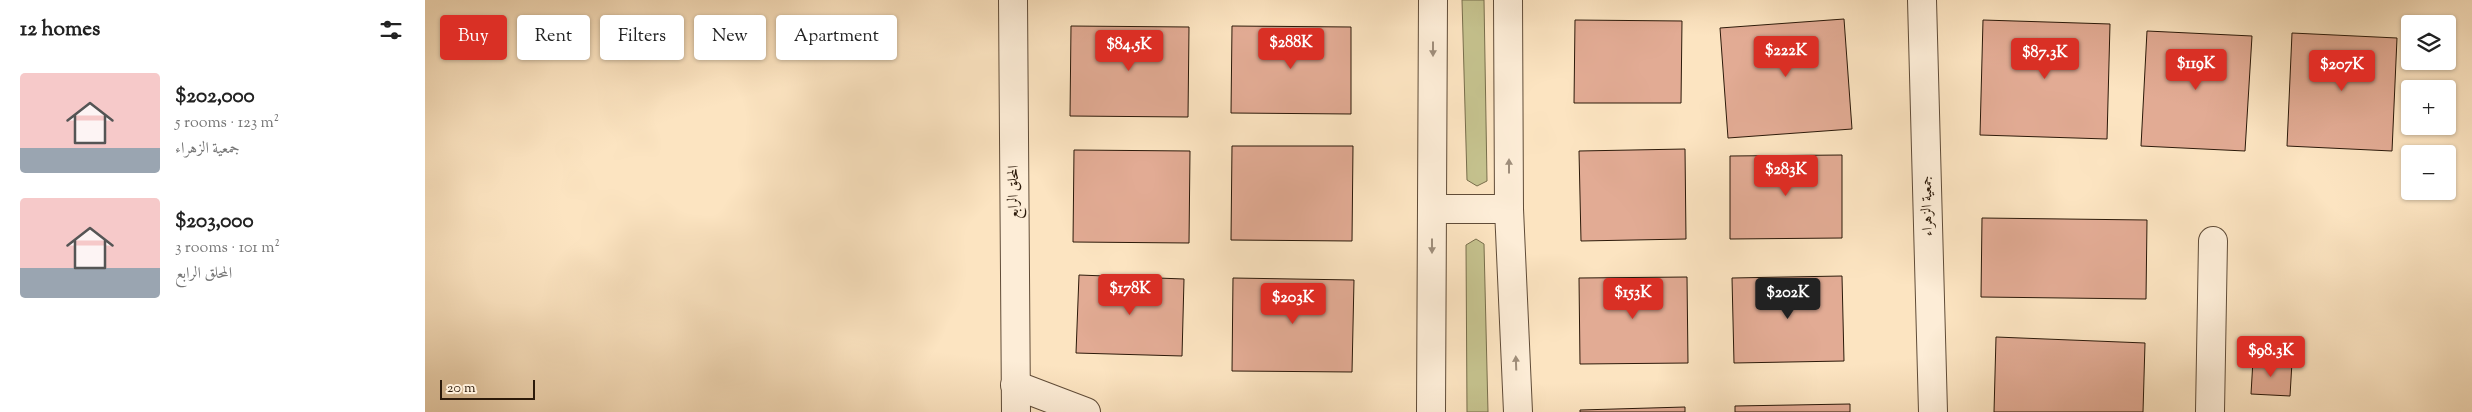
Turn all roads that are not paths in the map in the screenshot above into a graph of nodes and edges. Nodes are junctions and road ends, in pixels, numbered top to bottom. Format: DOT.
graph roads {
  1 [pos="1013,0"];
  2 [pos="1433,0"];
  3 [pos="1508,0"];
  4 [pos="1923,0"];
  5 [pos="1432,209"];
  6 [pos="1509,209"];
  7 [pos="2213,241"];
  8 [pos="1015,385"];
  9 [pos="1016,412"];
  10 [pos="1086,412"];
  11 [pos="1431,412"];
  12 [pos="1517,412"];
  13 [pos="1933,412"];
  14 [pos="2210,412"];
  1 -- 8 [label="street, المحلق الرابع"];
  2 -- 5 [label="street, one-way"];
  6 -- 3 [label="street, one-way"];
  4 -- 13 [label="street, جمعية الزهراء"];
  5 -- 6 [label="street"];
  5 -- 11 [label="street, one-way"];
  12 -- 6 [label="street, one-way"];
  7 -- 14 [label="street"];
  8 -- 9 [label="street, المحلق الرابع"];
  8 -- 10 [label="street"];
}
